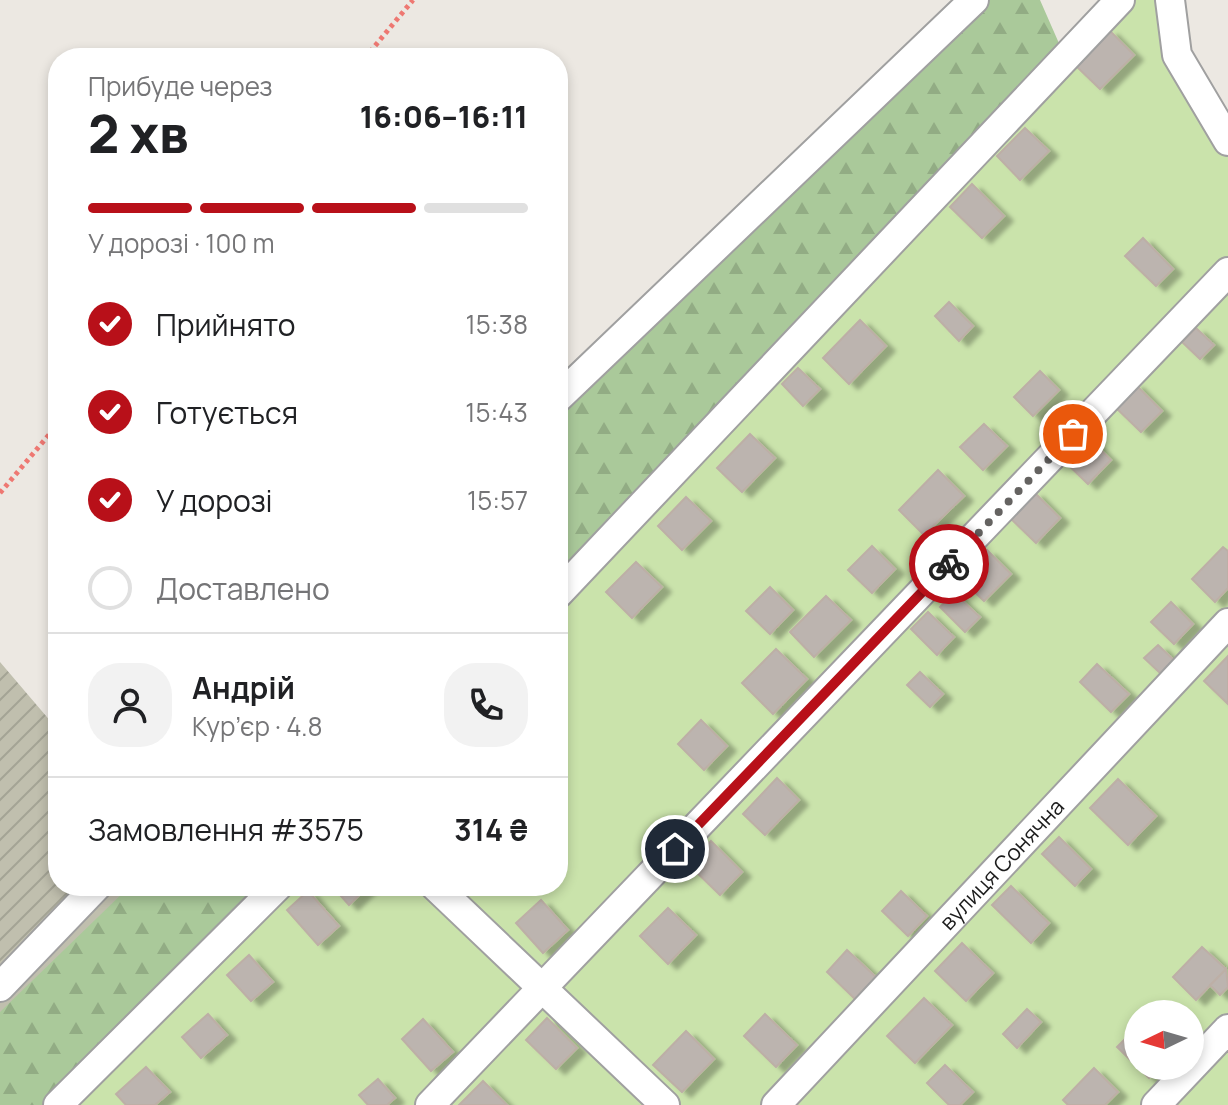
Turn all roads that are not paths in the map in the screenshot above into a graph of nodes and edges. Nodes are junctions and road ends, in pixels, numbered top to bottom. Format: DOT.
graph roads {
  1 [pos="974,0"];
  2 [pos="1120,0"];
  3 [pos="1170,0"];
  4 [pos="1228,141"];
  5 [pos="1228,272"];
  6 [pos="568,388"];
  7 [pos="568,583"];
  8 [pos="1228,623"];
  9 [pos="87,896"];
  10 [pos="268,896"];
  11 [pos="446,896"];
  12 [pos="0,987"];
  13 [pos="543,987"];
  14 [pos="1228,1029"];
  15 [pos="58,1105"];
  16 [pos="430,1105"];
  17 [pos="665,1105"];
  18 [pos="776,1105"];
  19 [pos="1156,1105"];
  1 -- 6 [label="street"];
  2 -- 7 [label="street"];
  3 -- 4 [label="street"];
  5 -- 13 [label="street"];
  8 -- 18 [label="street, вулиця Сонячна"];
  9 -- 12 [label="street"];
  10 -- 15 [label="street"];
  11 -- 13 [label="street"];
  13 -- 16 [label="street"];
  13 -- 17 [label="street"];
  14 -- 19 [label="street"];
}
